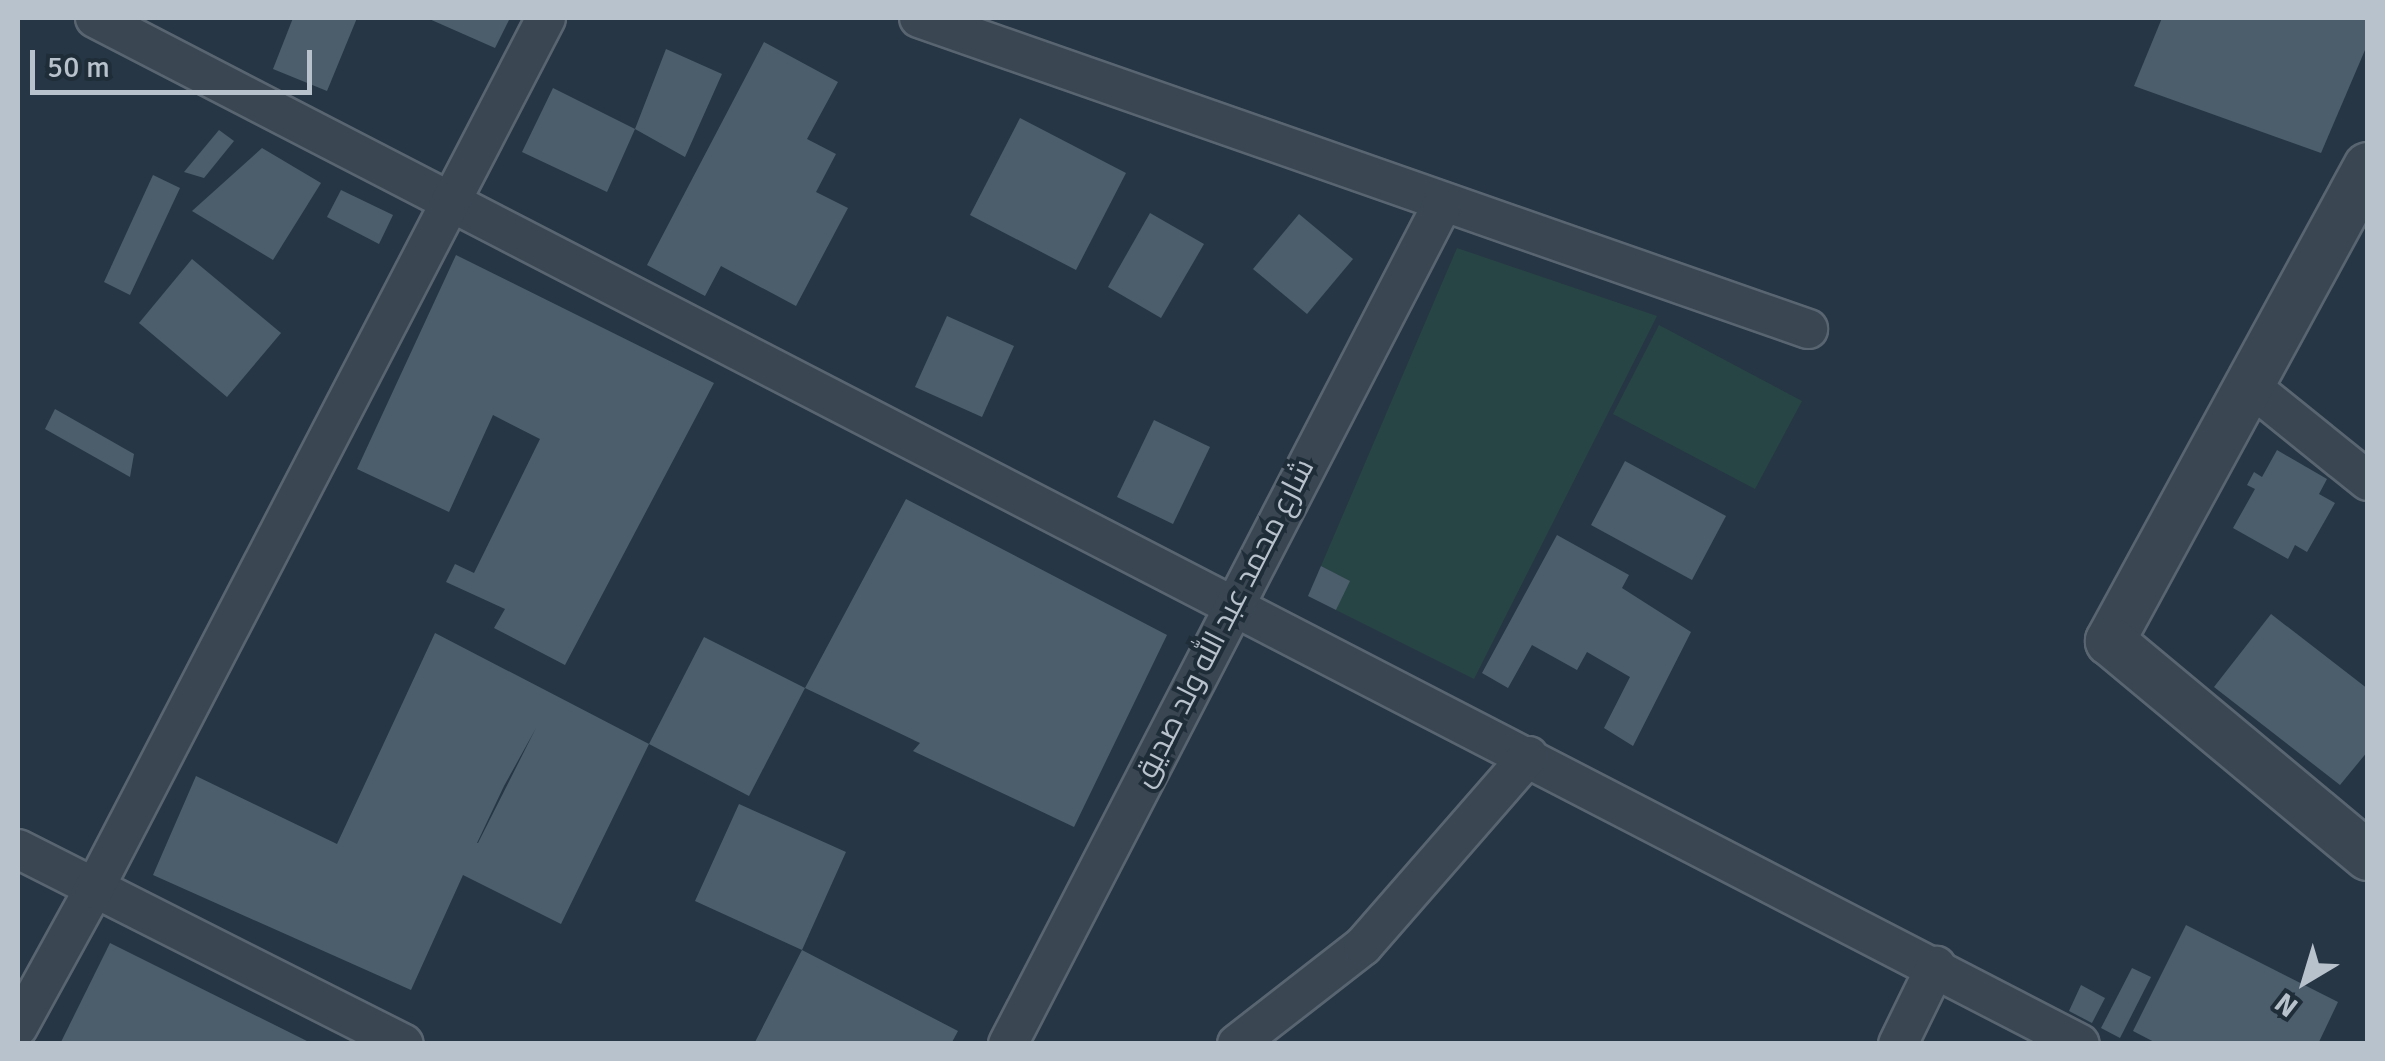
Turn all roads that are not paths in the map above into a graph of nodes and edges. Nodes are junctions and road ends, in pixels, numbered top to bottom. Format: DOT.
graph roads {
  1 [pos="94,18"];
  2 [pos="546,18"];
  3 [pos="920,18"];
  4 [pos="2368,167"];
  5 [pos="448,200"];
  6 [pos="1443,203"];
  7 [pos="1808,329"];
  8 [pos="2249,385"];
  9 [pos="2368,481"];
  10 [pos="1233,604"];
  11 [pos="1529,756"];
  12 [pos="2364,846"];
  13 [pos="18,849"];
  14 [pos="94,888"];
  15 [pos="1936,966"];
  16 [pos="18,1026"];
  17 [pos="404,1044"];
  18 [pos="1008,1044"];
  19 [pos="1237,1044"];
  20 [pos="1898,1044"];
  21 [pos="2080,1044"];
  1 -- 5 [label="street"];
  2 -- 5 [label="street"];
  3 -- 6 [label="street"];
  4 -- 8 [label="street"];
  5 -- 10 [label="street"];
  5 -- 14 [label="street"];
  6 -- 7 [label="street"];
  6 -- 10 [label="street, شارع محمد عبد الله ولد صديق"];
  8 -- 9 [label="street"];
  8 -- 12 [label="street"];
  10 -- 11 [label="street"];
  10 -- 18 [label="street, شارع محمد عبد الله ولد صديق"];
  11 -- 15 [label="street"];
  11 -- 19 [label="street"];
  13 -- 14 [label="street"];
  14 -- 16 [label="street"];
  14 -- 17 [label="street"];
  15 -- 20 [label="street"];
  15 -- 21 [label="street"];
}
